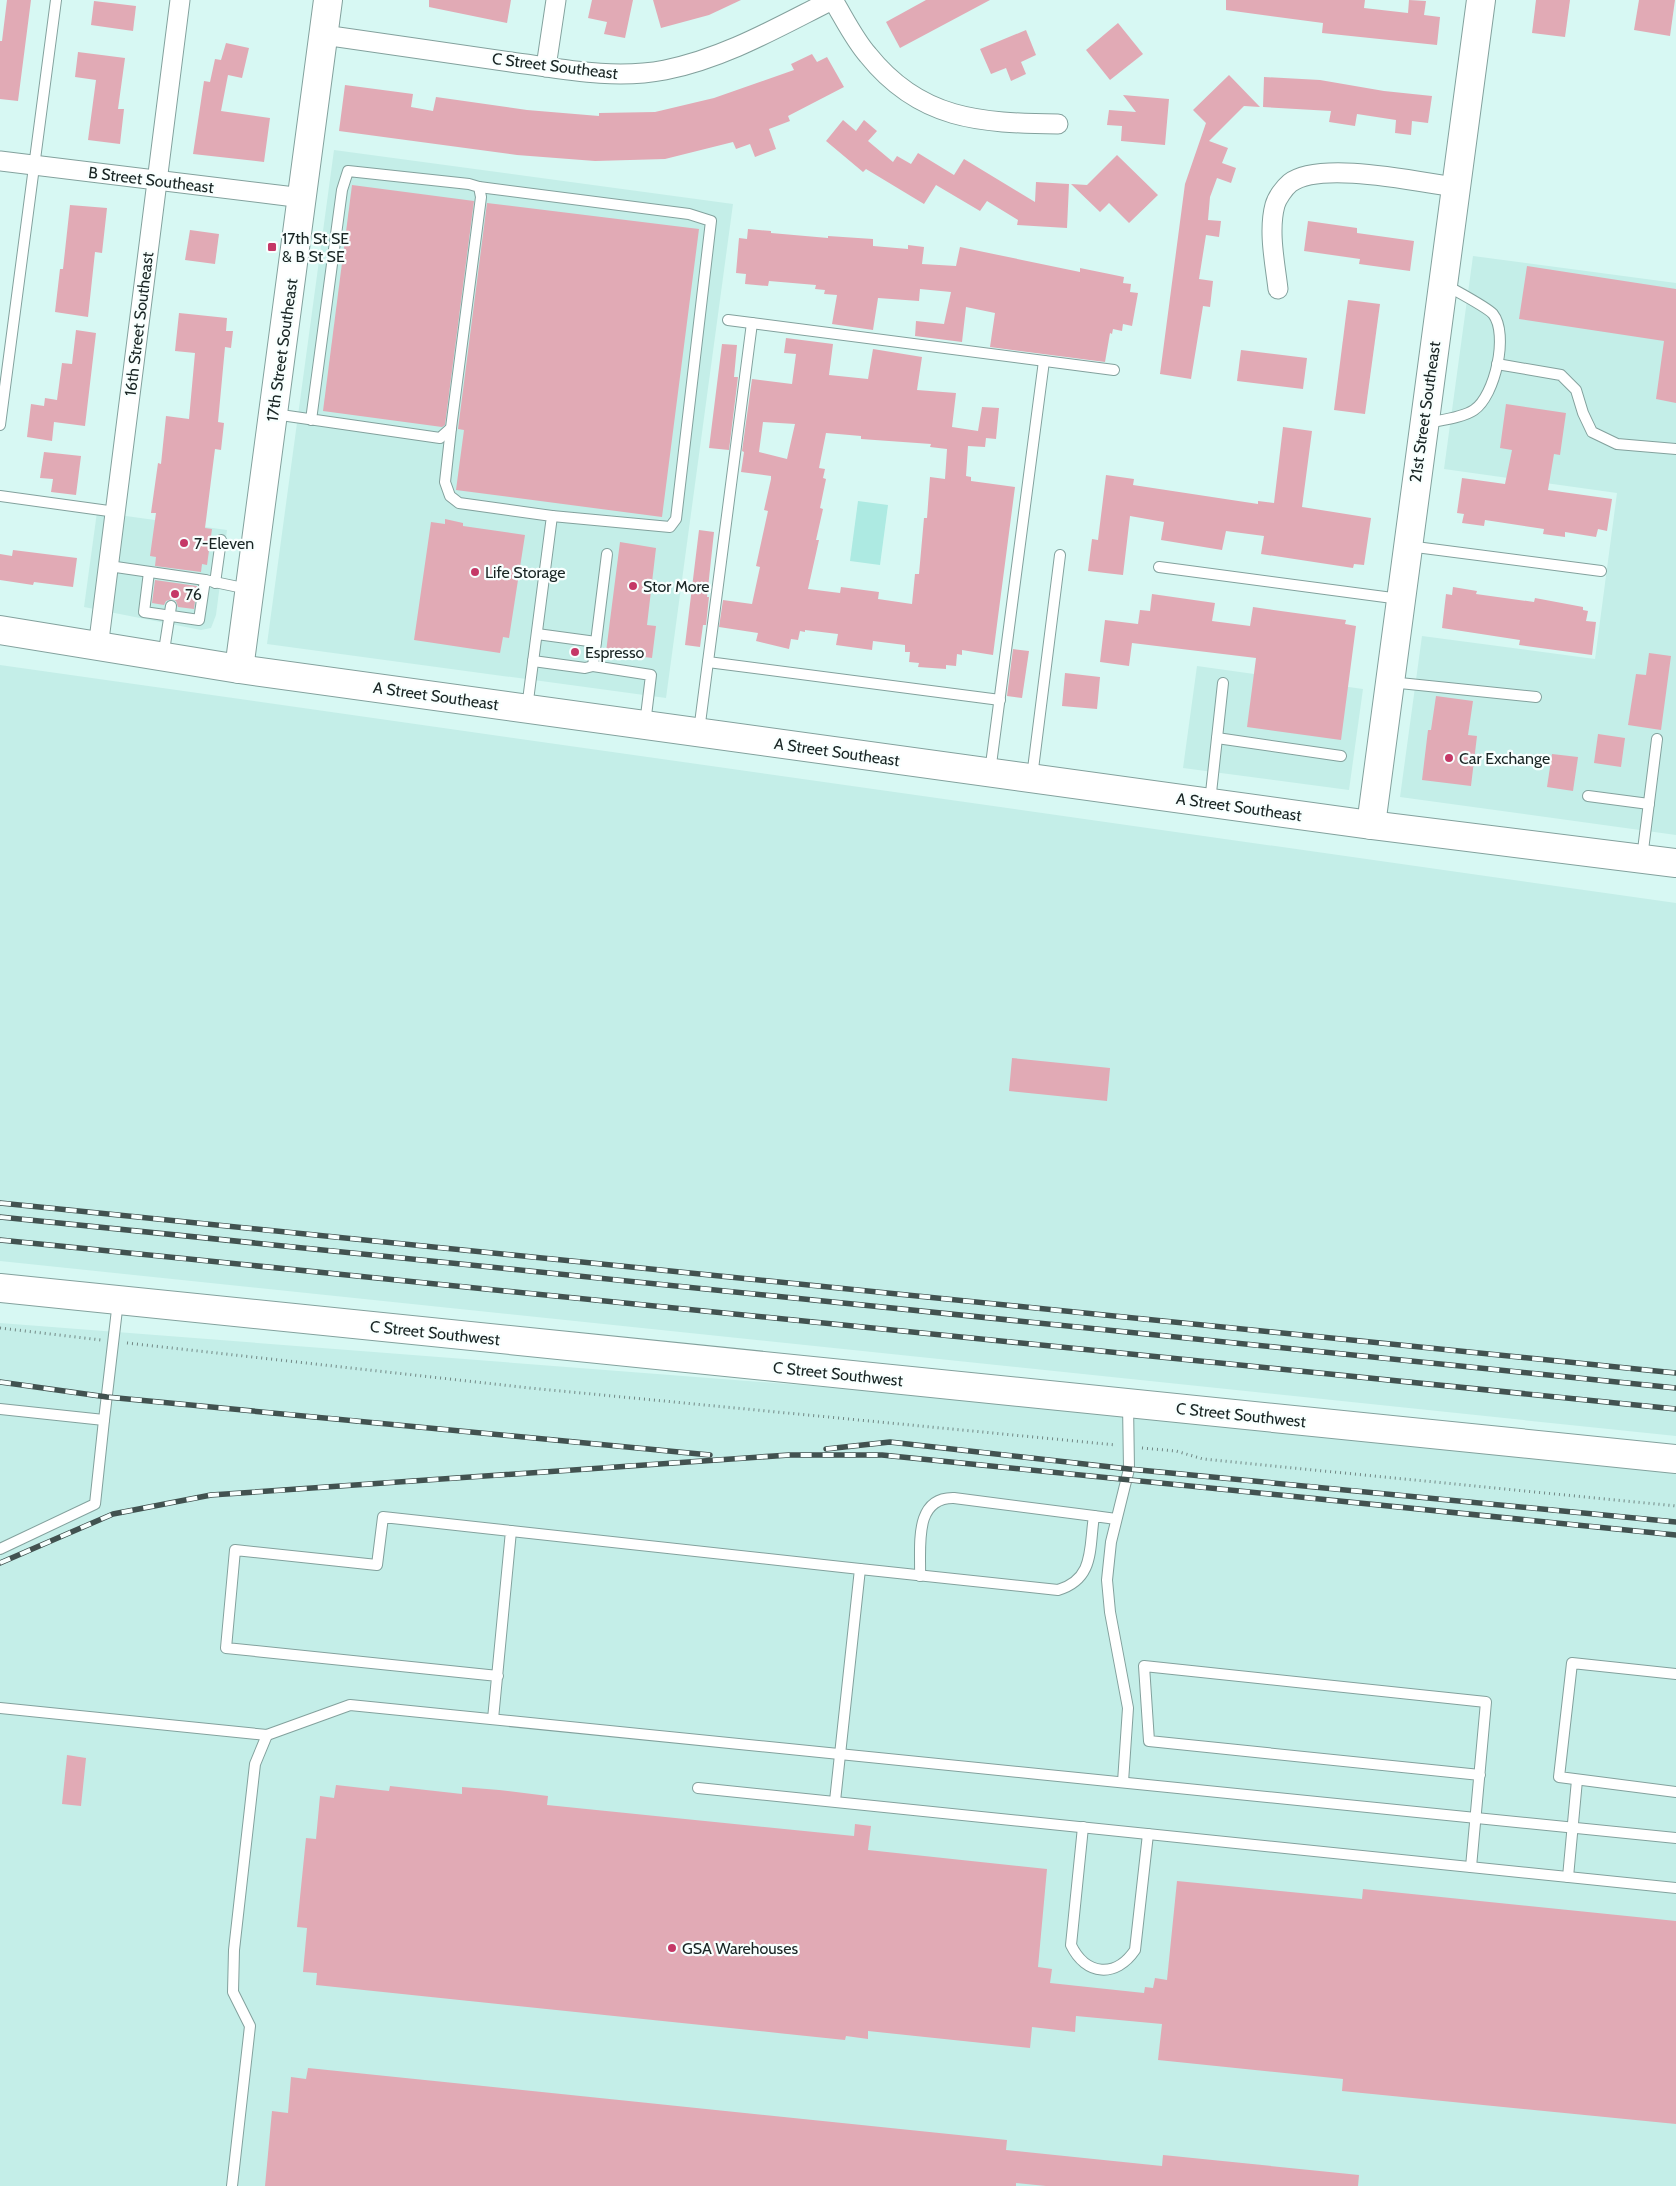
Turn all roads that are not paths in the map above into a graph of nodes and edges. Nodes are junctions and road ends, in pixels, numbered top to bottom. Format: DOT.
graph roads {
  1 [pos="56,0"];
  2 [pos="180,0"];
  3 [pos="328,0"];
  4 [pos="556,0"];
  5 [pos="832,0"];
  6 [pos="1481,0"];
  7 [pos="324,35"];
  8 [pos="546,67"];
  9 [pos="1058,124"];
  10 [pos="0,161"];
  11 [pos="34,166"];
  12 [pos="157,182"];
  13 [pos="479,187"];
  14 [pos="1455,187"];
  15 [pos="303,198"];
  16 [pos="1442,283"];
  17 [pos="1278,289"];
  18 [pos="728,320"];
  19 [pos="752,323"];
  20 [pos="1044,361"];
  21 [pos="1497,364"];
  22 [pos="1114,370"];
  23 [pos="273,414"];
  24 [pos="311,420"];
  25 [pos="1423,424"];
  26 [pos="0,425"];
  27 [pos="451,428"];
  28 [pos="1676,449"];
  29 [pos="0,496"];
  30 [pos="116,512"];
  31 [pos="552,516"];
  32 [pos="221,540"];
  33 [pos="1407,546"];
  34 [pos="607,554"];
  35 [pos="1060,556"];
  36 [pos="109,566"];
  37 [pos="1159,567"];
  38 [pos="149,572"];
  39 [pos="1601,572"];
  40 [pos="210,582"];
  41 [pos="249,590"];
  42 [pos="1400,599"];
  43 [pos="171,611"];
  44 [pos="0,630"];
  45 [pos="537,634"];
  46 [pos="596,642"];
  47 [pos="98,648"];
  48 [pos="163,658"];
  49 [pos="533,661"];
  50 [pos="708,662"];
  51 [pos="593,666"];
  52 [pos="239,669"];
  53 [pos="1389,682"];
  54 [pos="1223,683"];
  55 [pos="1536,697"];
  56 [pos="1000,700"];
  57 [pos="527,709"];
  58 [pos="645,725"];
  59 [pos="698,732"];
  60 [pos="1217,738"];
  61 [pos="1657,739"];
  62 [pos="1342,756"];
  63 [pos="990,773"];
  64 [pos="1032,778"];
  65 [pos="1588,796"];
  66 [pos="1210,803"];
  67 [pos="1649,804"];
  68 [pos="1371,825"];
  69 [pos="1642,859"];
  70 [pos="1676,863"];
  71 [pos="0,1288"];
  72 [pos="118,1300"];
  73 [pos="1128,1403"];
  74 [pos="0,1409"];
  75 [pos="104,1420"];
  76 [pos="1676,1459"];
  77 [pos="1094,1516"];
  78 [pos="1116,1519"];
  79 [pos="511,1531"];
  80 [pos="0,1549"];
  81 [pos="860,1569"];
  82 [pos="920,1576"];
  83 [pos="1676,1674"];
  84 [pos="498,1676"];
  85 [pos="0,1708"];
  86 [pos="493,1719"];
  87 [pos="267,1735"];
  88 [pos="840,1754"];
  89 [pos="1480,1775"];
  90 [pos="1577,1780"];
  91 [pos="1123,1782"];
  92 [pos="698,1788"];
  93 [pos="1676,1792"];
  94 [pos="835,1802"];
  95 [pos="1476,1818"];
  96 [pos="1083,1827"];
  97 [pos="1572,1827"];
  98 [pos="1148,1834"];
  99 [pos="1676,1838"];
  100 [pos="1471,1867"];
  101 [pos="1568,1877"];
  102 [pos="1676,1888"];
  103 [pos="232,2186"];
  1 -- 11 [label="lane"];
  2 -- 12 [label="street, 16th Street Southeast"];
  3 -- 7 [label="main road, 17th Street Southeast"];
  4 -- 8 [label="street"];
  5 -- 8 [label="street, C Street Southeast"];
  5 -- 9 [label="street"];
  6 -- 14 [label="main road, 21st Street Southeast"];
  7 -- 8 [label="street, C Street Southeast"];
  7 -- 15 [label="main road, 17th Street Southeast"];
  10 -- 11 [label="street, B Street Southeast"];
  11 -- 12 [label="street, B Street Southeast"];
  11 -- 26 [label="lane"];
  12 -- 15 [label="street, B Street Southeast"];
  12 -- 30 [label="street, 16th Street Southeast"];
  13 -- 24 [label="lane"];
  13 -- 27 [label="lane"];
  13 -- 31 [label="lane"];
  14 -- 16 [label="main road, 21st Street Southeast"];
  14 -- 17 [label="street"];
  15 -- 23 [label="main road, 17th Street Southeast"];
  16 -- 21 [label="lane"];
  16 -- 25 [label="main road, 21st Street Southeast"];
  18 -- 19 [label="lane"];
  19 -- 20 [label="lane"];
  19 -- 50 [label="lane"];
  20 -- 22 [label="lane"];
  20 -- 56 [label="lane"];
  21 -- 25 [label="lane"];
  21 -- 28 [label="lane"];
  23 -- 24 [label="lane"];
  23 -- 41 [label="main road, 17th Street Southeast"];
  24 -- 27 [label="lane"];
  25 -- 33 [label="main road, 21st Street Southeast"];
  27 -- 31 [label="lane"];
  29 -- 30 [label="lane"];
  30 -- 36 [label="street, 16th Street Southeast"];
  31 -- 45 [label="lane"];
  32 -- 40 [label="lane"];
  33 -- 39 [label="lane"];
  33 -- 42 [label="main road, 21st Street Southeast"];
  34 -- 46 [label="lane"];
  35 -- 64 [label="lane"];
  36 -- 38 [label="lane"];
  36 -- 47 [label="street, 16th Street Southeast"];
  37 -- 42 [label="lane"];
  38 -- 40 [label="lane"];
  38 -- 43 [label="lane"];
  40 -- 41 [label="lane"];
  40 -- 43 [label="lane"];
  41 -- 52 [label="main road, 17th Street Southeast"];
  42 -- 53 [label="main road, 21st Street Southeast"];
  43 -- 48 [label="lane"];
  44 -- 47 [label="main road, A Street Southeast"];
  45 -- 46 [label="lane"];
  45 -- 49 [label="lane"];
  46 -- 51 [label="lane"];
  47 -- 48 [label="main road, A Street Southeast"];
  48 -- 52 [label="main road, A Street Southeast"];
  49 -- 51 [label="lane"];
  49 -- 57 [label="lane"];
  50 -- 56 [label="lane"];
  50 -- 59 [label="lane"];
  51 -- 58 [label="lane"];
  52 -- 57 [label="main road, A Street Southeast"];
  53 -- 55 [label="lane"];
  53 -- 68 [label="main road, 21st Street Southeast"];
  54 -- 60 [label="lane"];
  56 -- 63 [label="lane"];
  57 -- 58 [label="main road, A Street Southeast"];
  58 -- 59 [label="main road, A Street Southeast"];
  59 -- 63 [label="main road, A Street Southeast"];
  60 -- 62 [label="lane"];
  60 -- 66 [label="lane"];
  61 -- 67 [label="lane"];
  63 -- 64 [label="main road, A Street Southeast"];
  64 -- 66 [label="main road, A Street Southeast"];
  65 -- 67 [label="lane"];
  66 -- 68 [label="main road, A Street Southeast"];
  67 -- 69 [label="lane"];
  68 -- 69 [label="main road, A Street Southeast"];
  69 -- 70 [label="main road, A Street Southeast"];
  71 -- 72 [label="main road, C Street Southwest"];
  72 -- 73 [label="main road, C Street Southwest"];
  72 -- 75 [label="lane"];
  73 -- 76 [label="main road, C Street Southwest"];
  73 -- 78 [label="lane"];
  74 -- 75 [label="lane"];
  75 -- 80 [label="lane"];
  77 -- 78 [label="lane"];
  77 -- 82 [label="lane"];
  77 -- 82 [label="lane"];
  78 -- 91 [label="lane"];
  79 -- 81 [label="lane"];
  79 -- 84 [label="lane"];
  79 -- 84 [label="lane"];
  81 -- 82 [label="lane"];
  81 -- 88 [label="lane"];
  83 -- 90 [label="lane"];
  84 -- 86 [label="lane"];
  85 -- 87 [label="lane"];
  86 -- 87 [label="lane"];
  86 -- 88 [label="lane"];
  87 -- 103 [label="lane"];
  88 -- 91 [label="lane"];
  88 -- 94 [label="lane"];
  89 -- 89 [label="lane"];
  89 -- 95 [label="lane"];
  90 -- 93 [label="lane"];
  90 -- 97 [label="lane"];
  91 -- 95 [label="lane"];
  92 -- 94 [label="lane"];
  94 -- 96 [label="lane"];
  95 -- 97 [label="lane"];
  95 -- 100 [label="lane"];
  96 -- 98 [label="lane"];
  96 -- 98 [label="lane"];
  97 -- 99 [label="lane"];
  97 -- 101 [label="lane"];
  98 -- 100 [label="lane"];
  100 -- 101 [label="lane"];
  101 -- 102 [label="lane"];
}
